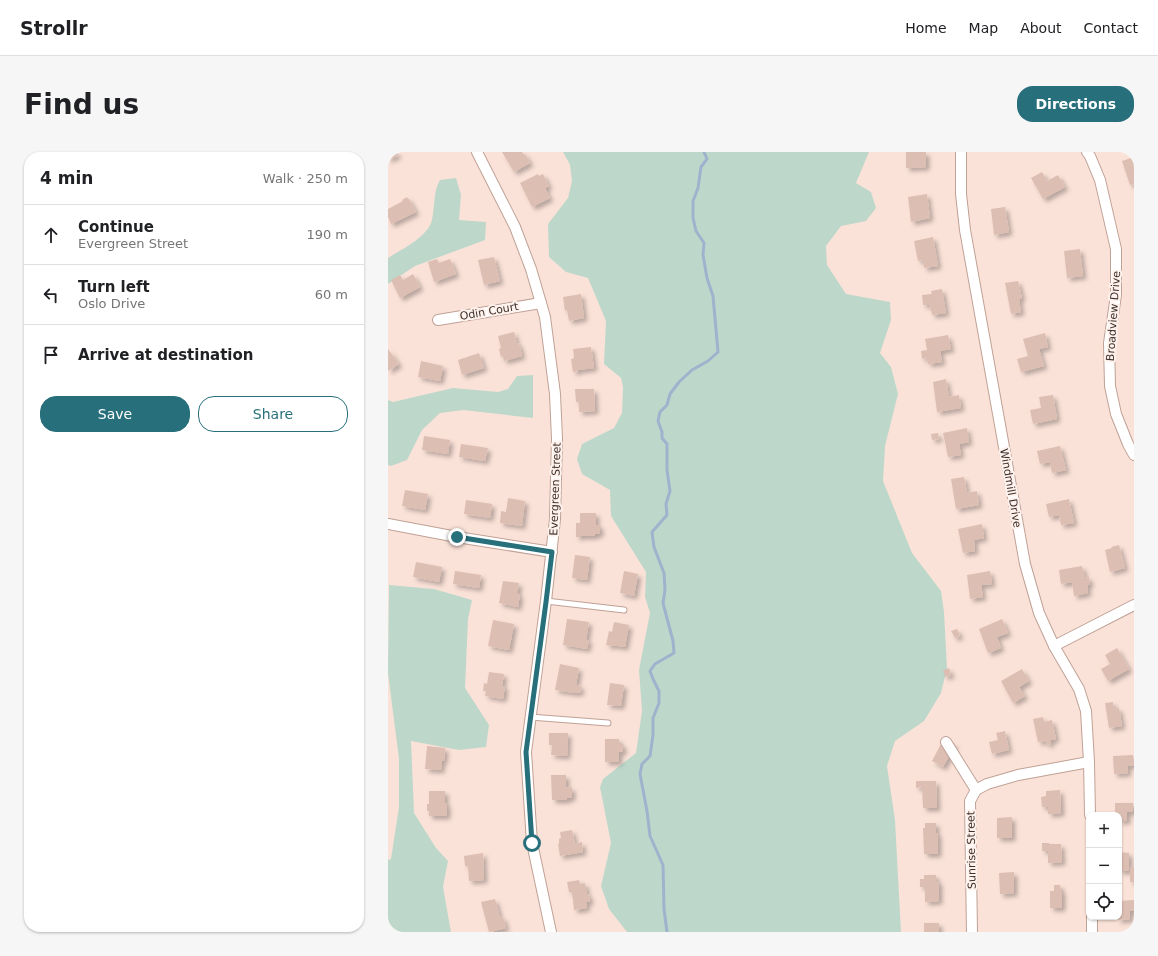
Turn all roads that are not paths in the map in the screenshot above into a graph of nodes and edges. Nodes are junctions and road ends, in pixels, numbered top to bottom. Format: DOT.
graph roads {
  1 [pos="477,152"];
  2 [pos="961,152"];
  3 [pos="1087,152"];
  4 [pos="540,303"];
  5 [pos="438,320"];
  6 [pos="1134,455"];
  7 [pos="388,524"];
  8 [pos="552,552"];
  9 [pos="546,602"];
  10 [pos="1134,605"];
  11 [pos="624,610"];
  12 [pos="1054,646"];
  13 [pos="530,717"];
  14 [pos="608,723"];
  15 [pos="946,742"];
  16 [pos="1089,762"];
  17 [pos="976,790"];
  18 [pos="1090,812"];
  19 [pos="1092,920"];
  20 [pos="550,932"];
  21 [pos="972,932"];
  22 [pos="1092,932"];
  1 -- 4 [label="street, Evergreen Street"];
  2 -- 12 [label="street, Windmill Drive"];
  3 -- 6 [label="street, Broadview Drive"];
  4 -- 5 [label="street, Odin Court"];
  4 -- 8 [label="street, Evergreen Street"];
  7 -- 8 [label="street"];
  8 -- 9 [label="street, Evergreen Street"];
  9 -- 11 [label="lane"];
  9 -- 13 [label="street, Evergreen Street"];
  10 -- 12 [label="street"];
  12 -- 16 [label="street, Windmill Drive"];
  13 -- 14 [label="lane"];
  13 -- 20 [label="street, Evergreen Street"];
  15 -- 17 [label="street"];
  16 -- 17 [label="street"];
  16 -- 18 [label="street, Windmill Drive"];
  17 -- 21 [label="street, Sunrise Street"];
  19 -- 22 [label="street"];
}
